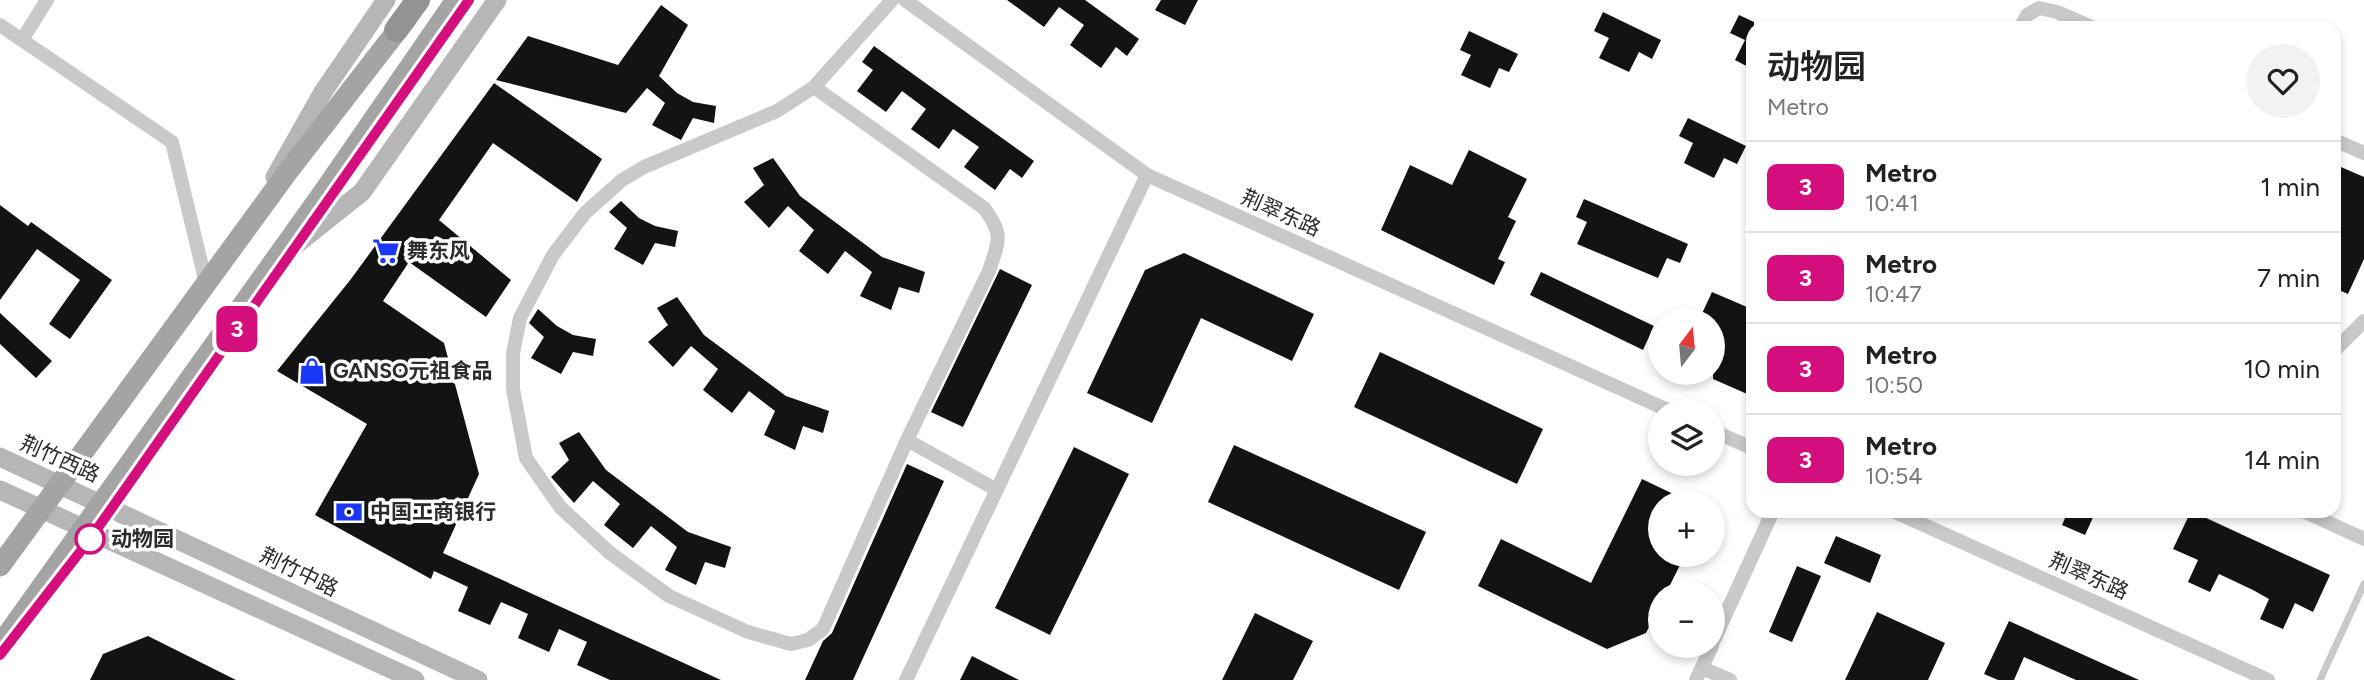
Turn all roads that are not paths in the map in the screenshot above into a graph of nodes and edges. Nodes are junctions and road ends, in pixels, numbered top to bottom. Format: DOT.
graph roads {
  1 [pos="47,0"];
  2 [pos="386,0"];
  3 [pos="420,0"];
  4 [pos="456,0"];
  5 [pos="497,0"];
  6 [pos="892,0"];
  7 [pos="905,0"];
  8 [pos="2023,21"];
  9 [pos="2078,21"];
  10 [pos="0,25"];
  11 [pos="396,30"];
  12 [pos="22,40"];
  13 [pos="814,87"];
  14 [pos="2341,143"];
  15 [pos="2364,153"];
  16 [pos="1147,175"];
  17 [pos="243,232"];
  18 [pos="274,262"];
  19 [pos="206,283"];
  20 [pos="2364,321"];
  21 [pos="2341,344"];
  22 [pos="1648,401"];
  23 [pos="1725,436"];
  24 [pos="907,440"];
  25 [pos="1746,445"];
  26 [pos="0,457"];
  27 [pos="60,485"];
  28 [pos="997,490"];
  29 [pos="0,491"];
  30 [pos="101,502"];
  31 [pos="42,510"];
  32 [pos="1770,518"];
  33 [pos="1908,518"];
  34 [pos="2318,518"];
  35 [pos="83,528"];
  36 [pos="2364,539"];
  37 [pos="0,566"];
  38 [pos="2364,584"];
  39 [pos="1725,617"];
  40 [pos="0,645"];
  41 [pos="1706,658"];
  42 [pos="1699,674"];
  43 [pos="415,680"];
  44 [pos="478,680"];
  45 [pos="906,680"];
  46 [pos="1730,680"];
  47 [pos="2267,680"];
  48 [pos="2320,680"];
  1 -- 12 [label="street"];
  2 -- 17 [label="main road"];
  3 -- 11 [label="highway"];
  4 -- 18 [label="main road"];
  5 -- 18 [label="main road"];
  6 -- 13 [label="street"];
  7 -- 16 [label="street, 荆翠东路"];
  8 -- 9 [label="street"];
  10 -- 12 [label="street"];
  11 -- 17 [label="main road"];
  12 -- 19 [label="street"];
  13 -- 24 [label="street"];
  13 -- 24 [label="street"];
  14 -- 15 [label="street"];
  16 -- 22 [label="street, 荆翠东路"];
  16 -- 28 [label="street"];
  17 -- 19 [label="main road"];
  18 -- 30 [label="main road"];
  19 -- 27 [label="main road"];
  20 -- 21 [label="street"];
  23 -- 25 [label="street"];
  24 -- 28 [label="street"];
  26 -- 27 [label="main road, 荆竹西路"];
  27 -- 30 [label="main road, 荆竹西路"];
  27 -- 31 [label="main road"];
  28 -- 45 [label="street"];
  29 -- 31 [label="main road"];
  30 -- 35 [label="main road"];
  30 -- 44 [label="main road, 荆竹中路"];
  31 -- 35 [label="main road"];
  31 -- 37 [label="main road"];
  32 -- 39 [label="street"];
  33 -- 47 [label="street, 荆翠东路"];
  34 -- 36 [label="street"];
  35 -- 40 [label="main road"];
  35 -- 43 [label="main road"];
  38 -- 48 [label="lane"];
  41 -- 42 [label="street"];
  42 -- 46 [label="street"];
}
